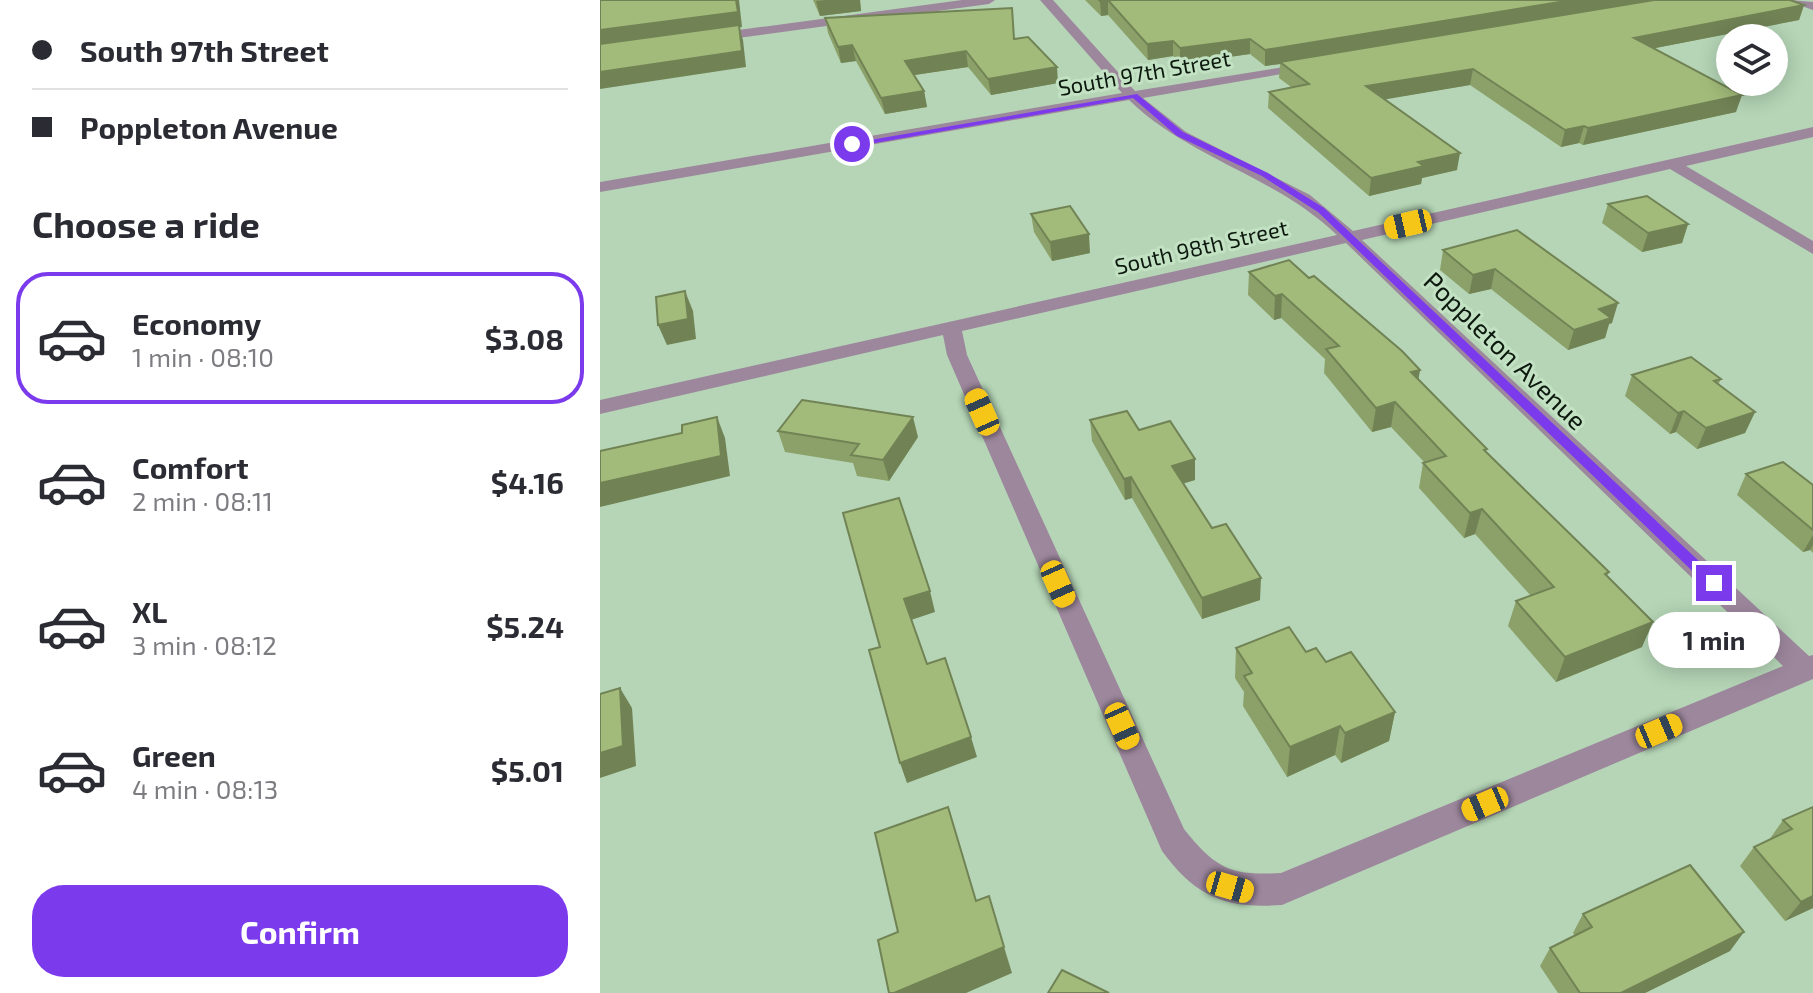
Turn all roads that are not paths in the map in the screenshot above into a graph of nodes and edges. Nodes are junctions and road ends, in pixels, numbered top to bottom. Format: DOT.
graph roads {
  1 [pos="989,0"];
  2 [pos="1046,0"];
  3 [pos="1797,0"];
  4 [pos="1813,6"];
  5 [pos="693,40"];
  6 [pos="1321,64"];
  7 [pos="1134,96"];
  8 [pos="1813,132"];
  9 [pos="1672,164"];
  10 [pos="600,187"];
  11 [pos="1350,237"];
  12 [pos="1813,249"];
  13 [pos="951,327"];
  14 [pos="600,407"];
  15 [pos="1809,668"];
  1 -- 5 [label="street"];
  2 -- 7 [label="street, Poppleton Avenue"];
  3 -- 4 [label="street"];
  6 -- 7 [label="street, South 97th Street"];
  7 -- 10 [label="street, South 97th Street"];
  7 -- 11 [label="street, Poppleton Avenue"];
  8 -- 9 [label="street, South 98th Street"];
  9 -- 11 [label="street, South 98th Street"];
  9 -- 12 [label="street"];
  11 -- 13 [label="street, South 98th Street"];
  11 -- 15 [label="street, Poppleton Avenue"];
  13 -- 14 [label="street, South 98th Street"];
  13 -- 15 [label="street"];
}
